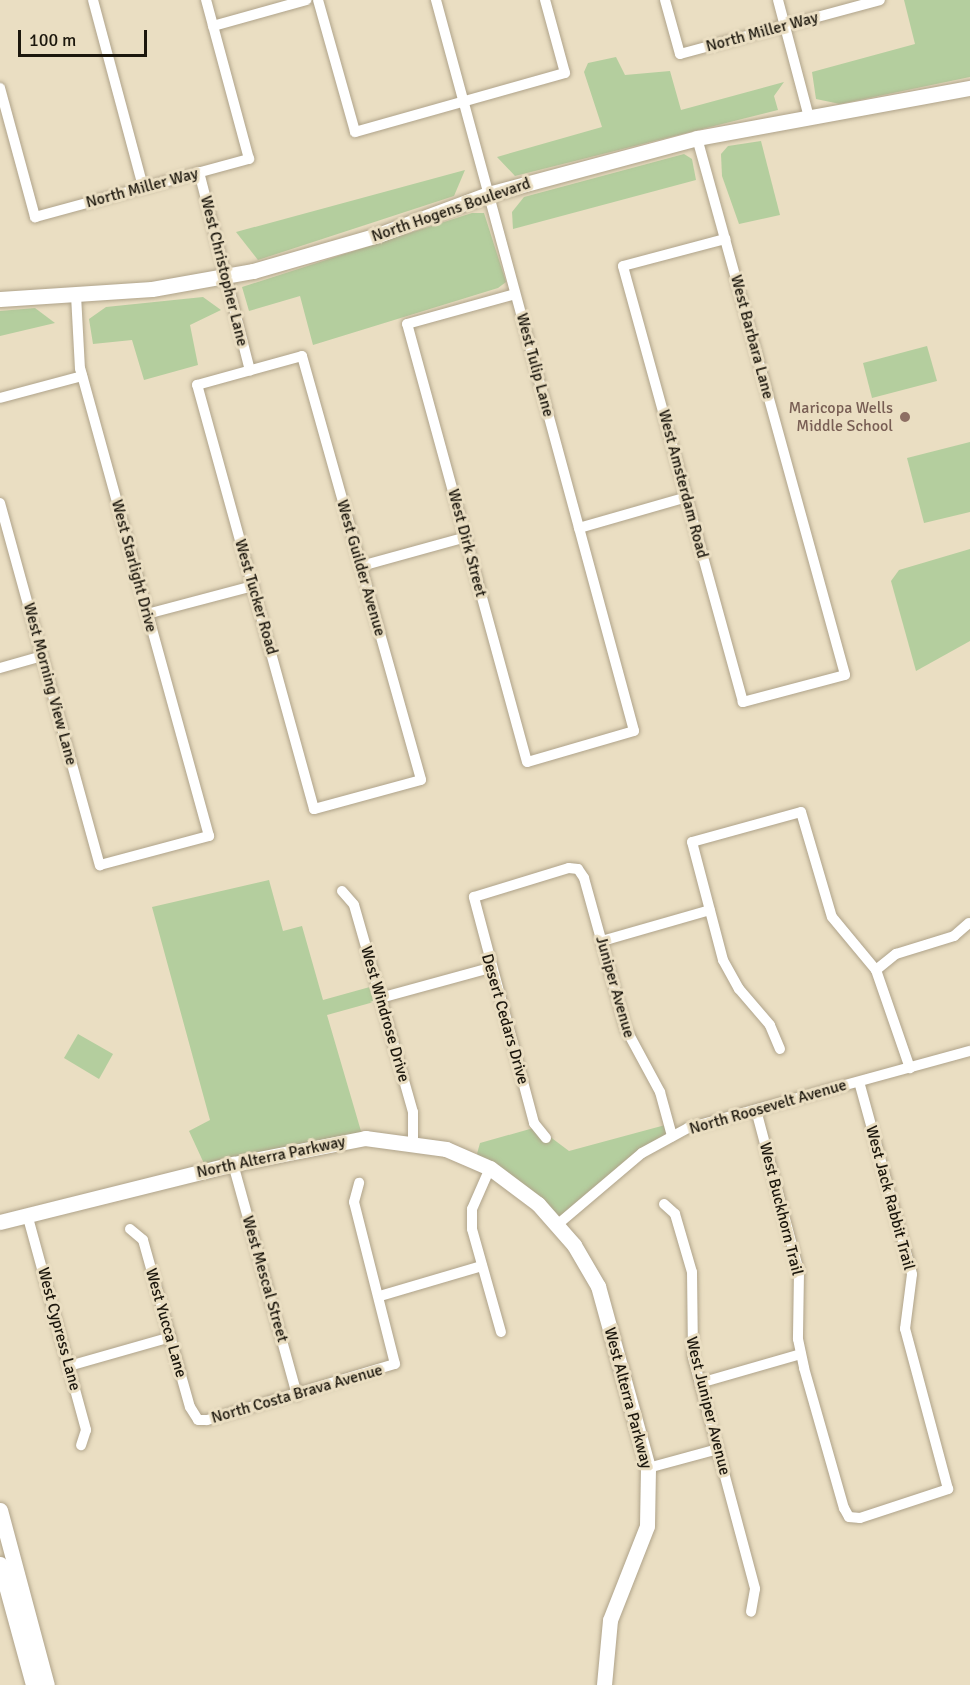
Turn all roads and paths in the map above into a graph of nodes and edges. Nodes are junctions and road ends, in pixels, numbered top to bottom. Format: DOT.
graph roads {
  1 [pos="93,0"];
  2 [pos="206,0"];
  3 [pos="306,0"];
  4 [pos="318,0"];
  5 [pos="436,0"];
  6 [pos="545,0"];
  7 [pos="665,0"];
  8 [pos="778,0"];
  9 [pos="880,0"];
  10 [pos="213,26"];
  11 [pos="784,26"];
  12 [pos="0,88"];
  13 [pos="970,88"];
  14 [pos="464,102"];
  15 [pos="809,117"];
  16 [pos="698,138"];
  17 [pos="199,172"];
  18 [pos="143,188"];
  19 [pos="488,195"];
  20 [pos="725,239"];
  21 [pos="225,276"];
  22 [pos="76,294"];
  23 [pos="515,294"];
  24 [pos="0,299"];
  25 [pos="250,371"];
  26 [pos="82,376"];
  27 [pos="0,398"];
  28 [pos="687,497"];
  29 [pos="0,503"];
  30 [pos="579,528"];
  31 [pos="465,537"];
  32 [pos="361,566"];
  33 [pos="253,586"];
  34 [pos="147,614"];
  35 [pos="42,656"];
  36 [pos="0,668"];
  37 [pos="743,702"];
  38 [pos="527,762"];
  39 [pos="314,809"];
  40 [pos="100,865"];
  41 [pos="578,868"];
  42 [pos="342,891"];
  43 [pos="710,910"];
  44 [pos="969,923"];
  45 [pos="602,941"];
  46 [pos="490,968"];
  47 [pos="876,970"];
  48 [pos="380,998"];
  49 [pos="780,1049"];
  50 [pos="970,1052"];
  51 [pos="910,1068"];
  52 [pos="859,1082"];
  53 [pos="756,1110"];
  54 [pos="672,1136"];
  55 [pos="546,1138"];
  56 [pos="413,1141"];
  57 [pos="233,1164"];
  58 [pos="489,1168"];
  59 [pos="359,1183"];
  60 [pos="664,1204"];
  61 [pos="27,1214"];
  62 [pos="0,1222"];
  63 [pos="557,1225"];
  64 [pos="130,1229"];
  65 [pos="482,1266"];
  66 [pos="380,1296"];
  67 [pos="501,1332"];
  68 [pos="171,1336"];
  69 [pos="801,1354"];
  70 [pos="69,1366"];
  71 [pos="700,1383"];
  72 [pos="297,1395"];
  73 [pos="198,1420"];
  74 [pos="81,1445"];
  75 [pos="718,1449"];
  76 [pos="648,1468"];
  77 [pos="0,1510"];
  78 [pos="849,1517"];
  79 [pos="0,1564"];
  80 [pos="751,1612"];
  81 [pos="33,1685"];
  82 [pos="47,1685"];
  83 [pos="604,1685"];
  1 -- 18 [label="street"];
  2 -- 10 [label="street"];
  3 -- 10 [label="street"];
  4 -- 14 [label="street"];
  5 -- 14 [label="street, West Tulip Lane"];
  6 -- 14 [label="street"];
  7 -- 11 [label="street, North Miller Way"];
  8 -- 11 [label="street"];
  9 -- 11 [label="street, North Miller Way"];
  10 -- 17 [label="street, North Miller Way"];
  11 -- 15 [label="street"];
  12 -- 18 [label="street, North Miller Way"];
  13 -- 15 [label="street, North Hogens Boulevard"];
  14 -- 19 [label="street, West Tulip Lane"];
  15 -- 16 [label="street, North Hogens Boulevard"];
  16 -- 19 [label="street, North Hogens Boulevard"];
  16 -- 20 [label="street, West Barbara Lane"];
  17 -- 18 [label="street, North Miller Way"];
  17 -- 21 [label="street, West Christopher Lane"];
  19 -- 21 [label="street, North Hogens Boulevard"];
  19 -- 23 [label="street, West Tulip Lane"];
  20 -- 28 [label="street, West Amsterdam Road"];
  20 -- 37 [label="street, West Barbara Lane"];
  21 -- 22 [label="street, North Hogens Boulevard"];
  21 -- 25 [label="street, West Christopher Lane"];
  22 -- 24 [label="street, North Hogens Boulevard"];
  22 -- 26 [label="street, West Starlight Drive"];
  23 -- 30 [label="street, West Tulip Lane"];
  23 -- 31 [label="street, West Dirk Street"];
  25 -- 32 [label="street, West Guilder Avenue"];
  25 -- 33 [label="street, West Tucker Road"];
  26 -- 27 [label="street"];
  26 -- 34 [label="street, West Starlight Drive"];
  28 -- 30 [label="street"];
  28 -- 37 [label="street, West Amsterdam Road"];
  29 -- 35 [label="street, West Morning View Lane"];
  30 -- 38 [label="street, West Tulip Lane"];
  31 -- 32 [label="street"];
  31 -- 38 [label="street, West Dirk Street"];
  32 -- 39 [label="street, West Guilder Avenue"];
  33 -- 34 [label="street"];
  33 -- 39 [label="street, West Tucker Road"];
  34 -- 40 [label="street, West Starlight Drive"];
  35 -- 36 [label="street"];
  35 -- 40 [label="street, West Morning View Lane"];
  41 -- 45 [label="street, Juniper Avenue"];
  41 -- 46 [label="street, Desert Cedars Drive"];
  42 -- 48 [label="street, West Windrose Drive"];
  43 -- 45 [label="street"];
  43 -- 47 [label="street"];
  43 -- 49 [label="street"];
  44 -- 47 [label="street"];
  45 -- 54 [label="street, Juniper Avenue"];
  46 -- 48 [label="street"];
  46 -- 55 [label="street, Desert Cedars Drive"];
  47 -- 51 [label="street"];
  48 -- 56 [label="street, West Windrose Drive"];
  50 -- 51 [label="street, North Roosevelt Avenue"];
  51 -- 52 [label="street, North Roosevelt Avenue"];
  52 -- 53 [label="street, North Roosevelt Avenue"];
  52 -- 78 [label="street, West Jack Rabbit Trail"];
  53 -- 54 [label="street, North Roosevelt Avenue"];
  53 -- 69 [label="street, West Buckhorn Trail"];
  54 -- 63 [label="street, North Roosevelt Avenue"];
  56 -- 57 [label="street, North Alterra Parkway"];
  56 -- 58 [label="street, North Alterra Parkway"];
  57 -- 61 [label="street, North Alterra Parkway"];
  57 -- 72 [label="street, West Mescal Street"];
  58 -- 63 [label="street, North Alterra Parkway"];
  58 -- 65 [label="street"];
  59 -- 66 [label="street"];
  60 -- 71 [label="street, West Juniper Avenue"];
  61 -- 62 [label="street, North Alterra Parkway"];
  61 -- 70 [label="street, West Cypress Lane"];
  63 -- 76 [label="street, West Alterra Parkway"];
  64 -- 68 [label="street, West Yucca Lane"];
  65 -- 66 [label="street"];
  65 -- 67 [label="street"];
  66 -- 72 [label="street, North Costa Brava Avenue"];
  68 -- 70 [label="street"];
  68 -- 73 [label="street, West Yucca Lane"];
  69 -- 71 [label="street"];
  69 -- 78 [label="street, West Buckhorn Trail"];
  70 -- 74 [label="street, West Cypress Lane"];
  71 -- 75 [label="street, West Juniper Avenue"];
  72 -- 73 [label="street, North Costa Brava Avenue"];
  75 -- 76 [label="street"];
  75 -- 80 [label="street, West Juniper Avenue"];
  76 -- 83 [label="street, West Alterra Parkway"];
  77 -- 82 [label="street"];
  79 -- 81 [label="street"];
}
